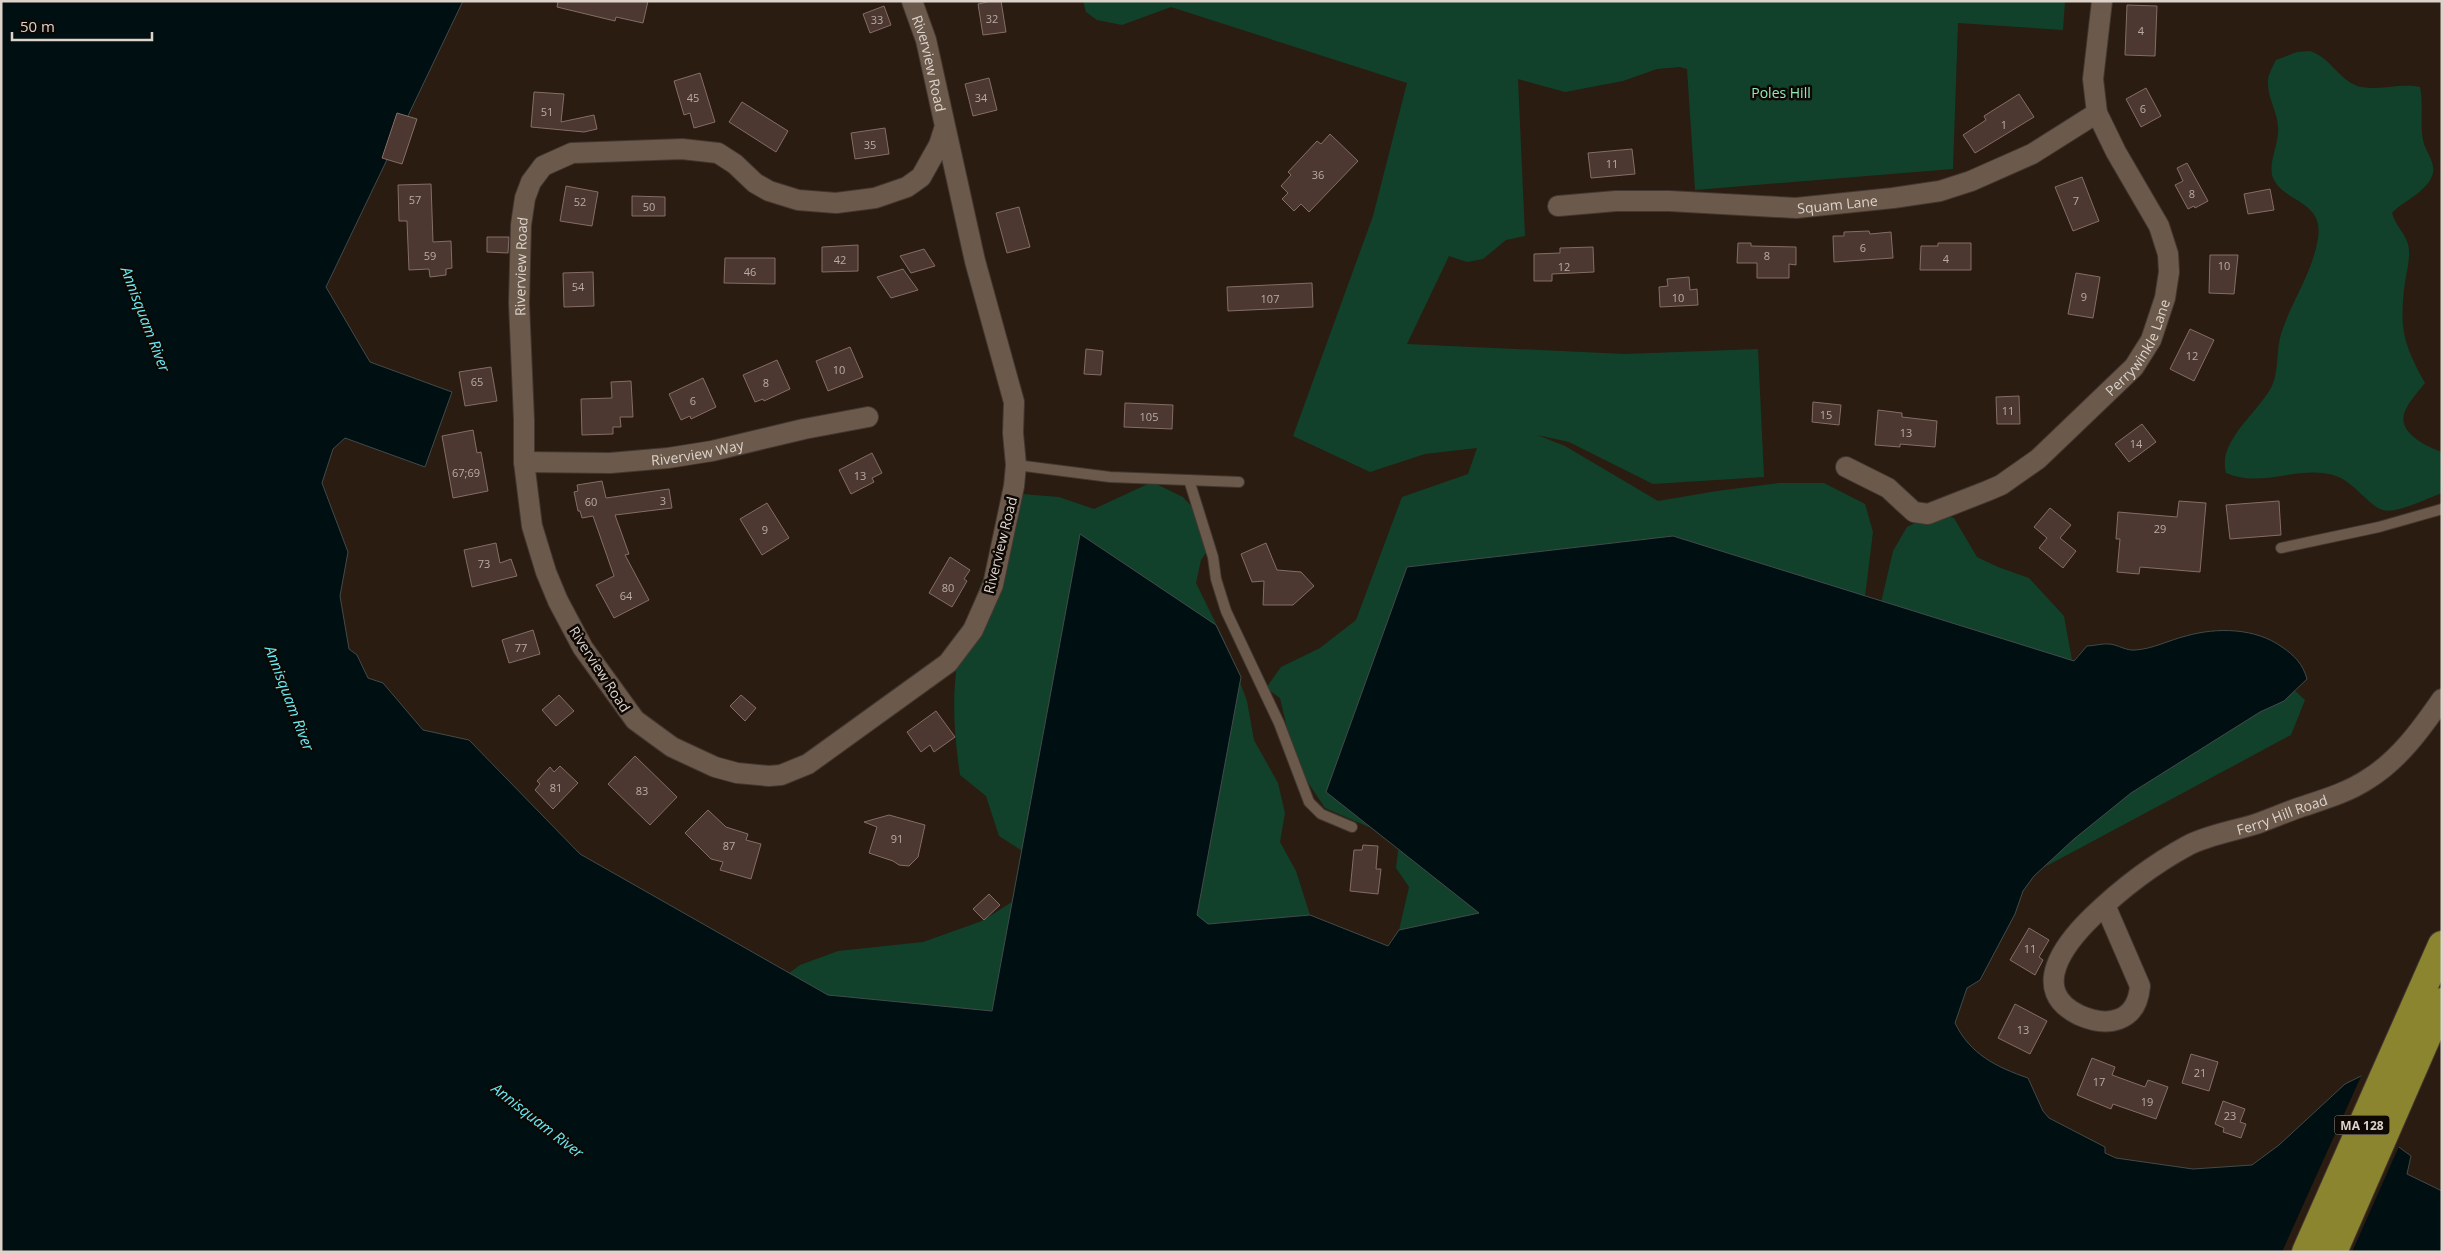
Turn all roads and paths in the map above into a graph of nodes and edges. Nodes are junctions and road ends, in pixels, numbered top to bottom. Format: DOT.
graph roads {
  1 [pos="912,1"];
  2 [pos="2102,1"];
  3 [pos="2097,113"];
  4 [pos="946,126"];
  5 [pos="1558,206"];
  6 [pos="868,417"];
  7 [pos="524,462"];
  8 [pos="1016,465"];
  9 [pos="1846,467"];
  10 [pos="1189,480"];
  11 [pos="1239,482"];
  12 [pos="2442,509"];
  13 [pos="2281,548"];
  14 [pos="2442,699"];
  15 [pos="1352,827"];
  16 [pos="2105,905"];
  17 [pos="2442,945"];
  18 [pos="2433,1002"];
  19 [pos="2306,1252"];
  20 [pos="2333,1252"];
  1 -- 4 [label="street, Riverview Road"];
  2 -- 3 [label="street, Perrywinkle Lane"];
  3 -- 5 [label="street, Squam Lane"];
  3 -- 9 [label="street, Perrywinkle Lane"];
  4 -- 7 [label="street, Riverview Road"];
  4 -- 8 [label="street, Riverview Road"];
  6 -- 7 [label="street, Riverview Way"];
  7 -- 8 [label="street, Riverview Road"];
  8 -- 10 [label="lane"];
  10 -- 11 [label="lane"];
  10 -- 15 [label="lane"];
  12 -- 13 [label="lane"];
  14 -- 16 [label="street, Ferry Hill Road"];
  16 -- 16 [label="street, Ferry Hill Road"];
  17 -- 18 [label="highway, MA 128"];
  18 -- 19 [label="highway, MA 128"];
  18 -- 20 [label="highway, MA 128"];
}
